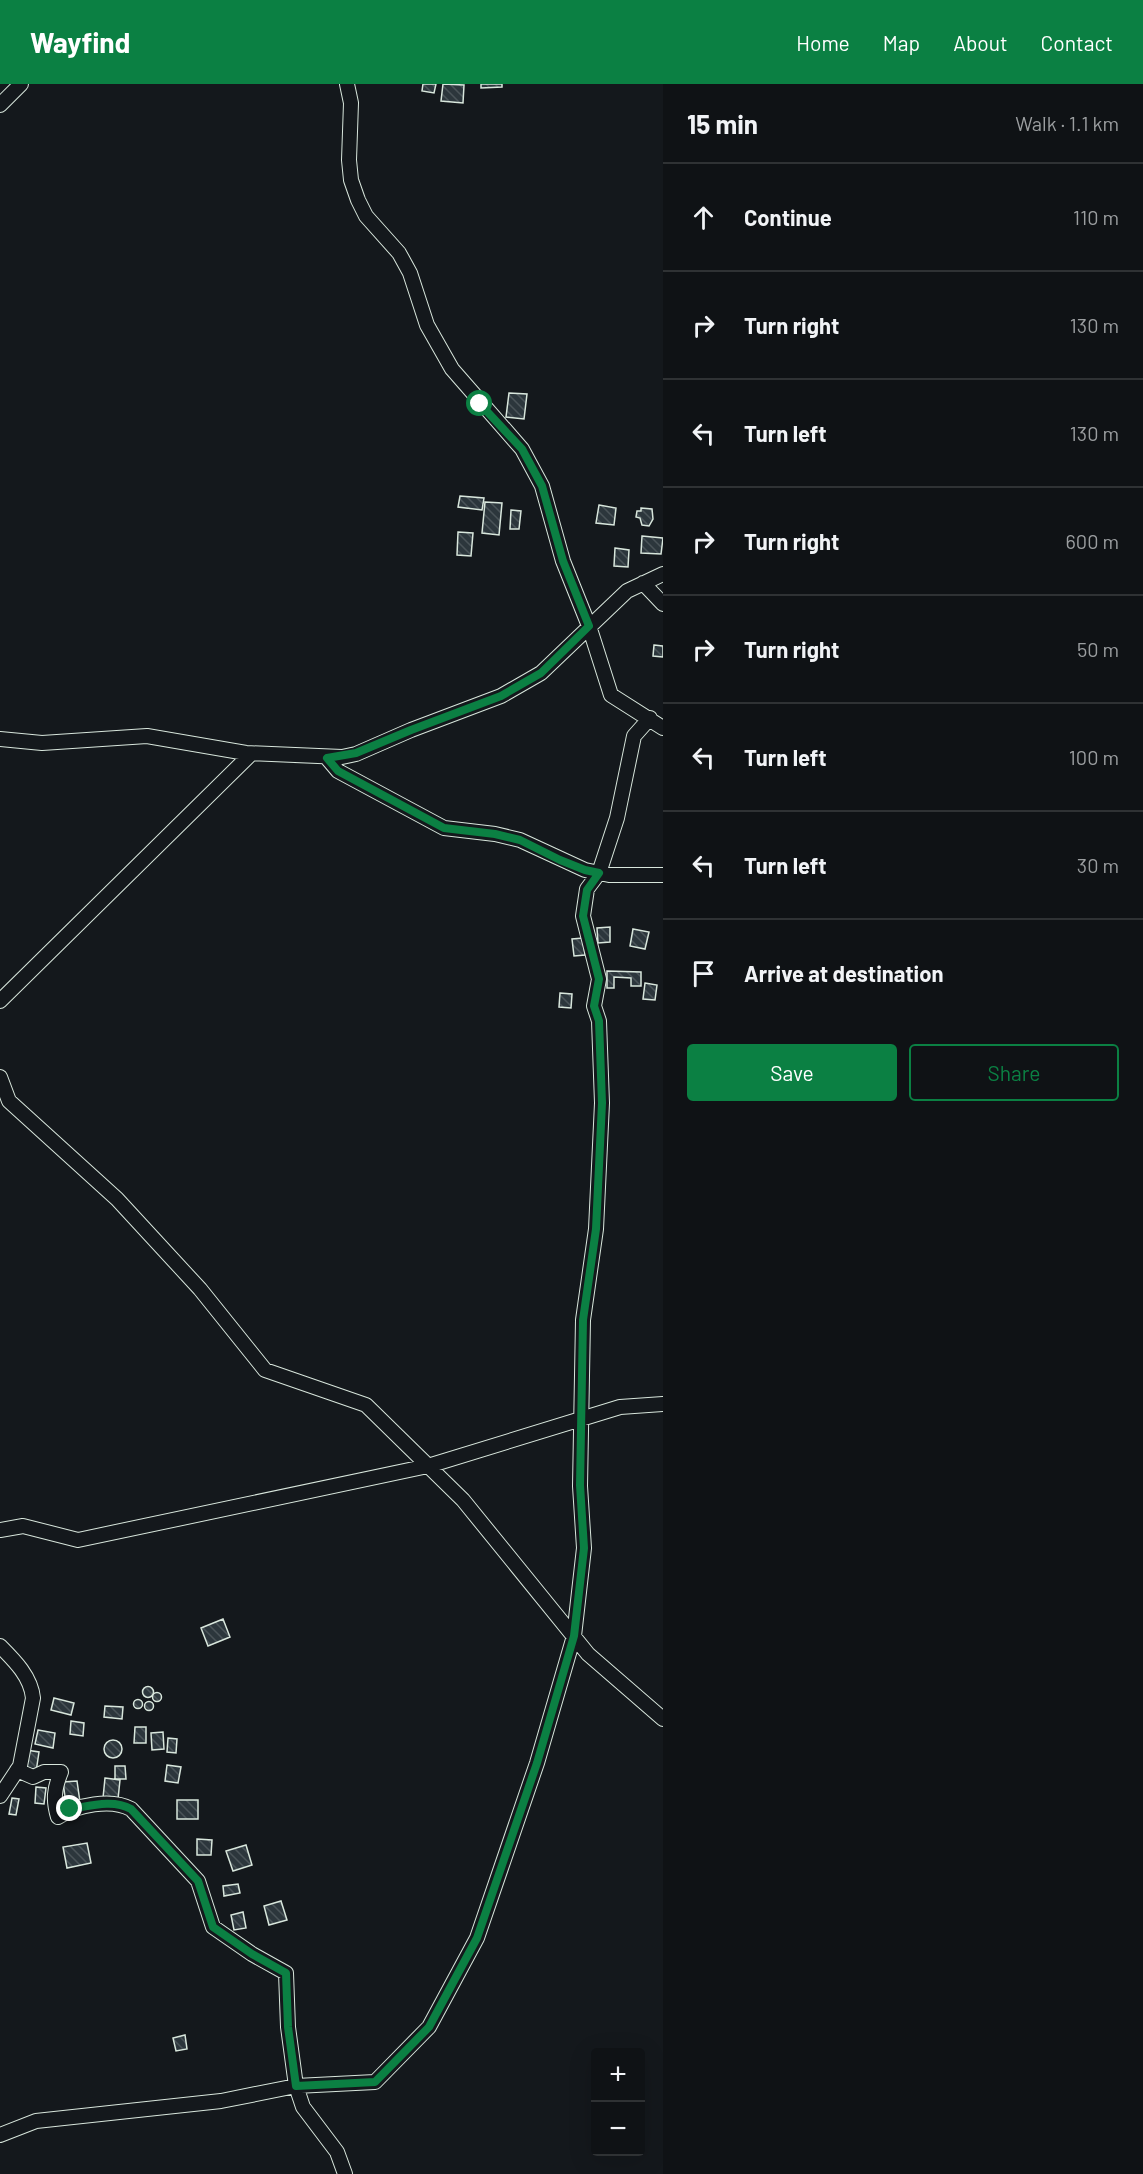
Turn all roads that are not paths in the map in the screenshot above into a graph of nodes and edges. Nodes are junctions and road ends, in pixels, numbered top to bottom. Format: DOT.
graph roads {
  1 [pos="21,84"];
  2 [pos="347,84"];
  3 [pos="0,105"];
  4 [pos="663,574"];
  5 [pos="643,583"];
  6 [pos="663,604"];
  7 [pos="589,626"];
  8 [pos="650,718"];
  9 [pos="663,728"];
  10 [pos="0,738"];
  11 [pos="251,754"];
  12 [pos="327,758"];
  13 [pos="599,873"];
  14 [pos="663,875"];
  15 [pos="0,1001"];
  16 [pos="0,1077"];
  17 [pos="663,1404"];
  18 [pos="582,1419"];
  19 [pos="428,1466"];
  20 [pos="0,1530"];
  21 [pos="574,1636"];
  22 [pos="0,1646"];
  23 [pos="663,1719"];
  24 [pos="17,1770"];
  25 [pos="0,1796"];
  26 [pos="296,2086"];
  27 [pos="0,2135"];
  28 [pos="345,2174"];
  1 -- 3 [label="street"];
  2 -- 7 [label="street"];
  4 -- 5 [label="street"];
  5 -- 6 [label="street"];
  5 -- 7 [label="street"];
  7 -- 8 [label="street"];
  7 -- 12 [label="street"];
  8 -- 9 [label="street"];
  8 -- 13 [label="street"];
  10 -- 11 [label="street"];
  11 -- 12 [label="street"];
  11 -- 15 [label="street"];
  12 -- 13 [label="street"];
  13 -- 14 [label="street"];
  13 -- 18 [label="street"];
  16 -- 19 [label="street"];
  17 -- 18 [label="street"];
  18 -- 19 [label="street"];
  18 -- 21 [label="street"];
  19 -- 20 [label="street"];
  19 -- 21 [label="street"];
  21 -- 23 [label="street"];
  21 -- 26 [label="street"];
  22 -- 24 [label="street"];
  24 -- 25 [label="street"];
  24 -- 26 [label="street"];
  26 -- 27 [label="street"];
  26 -- 28 [label="street"];
}
